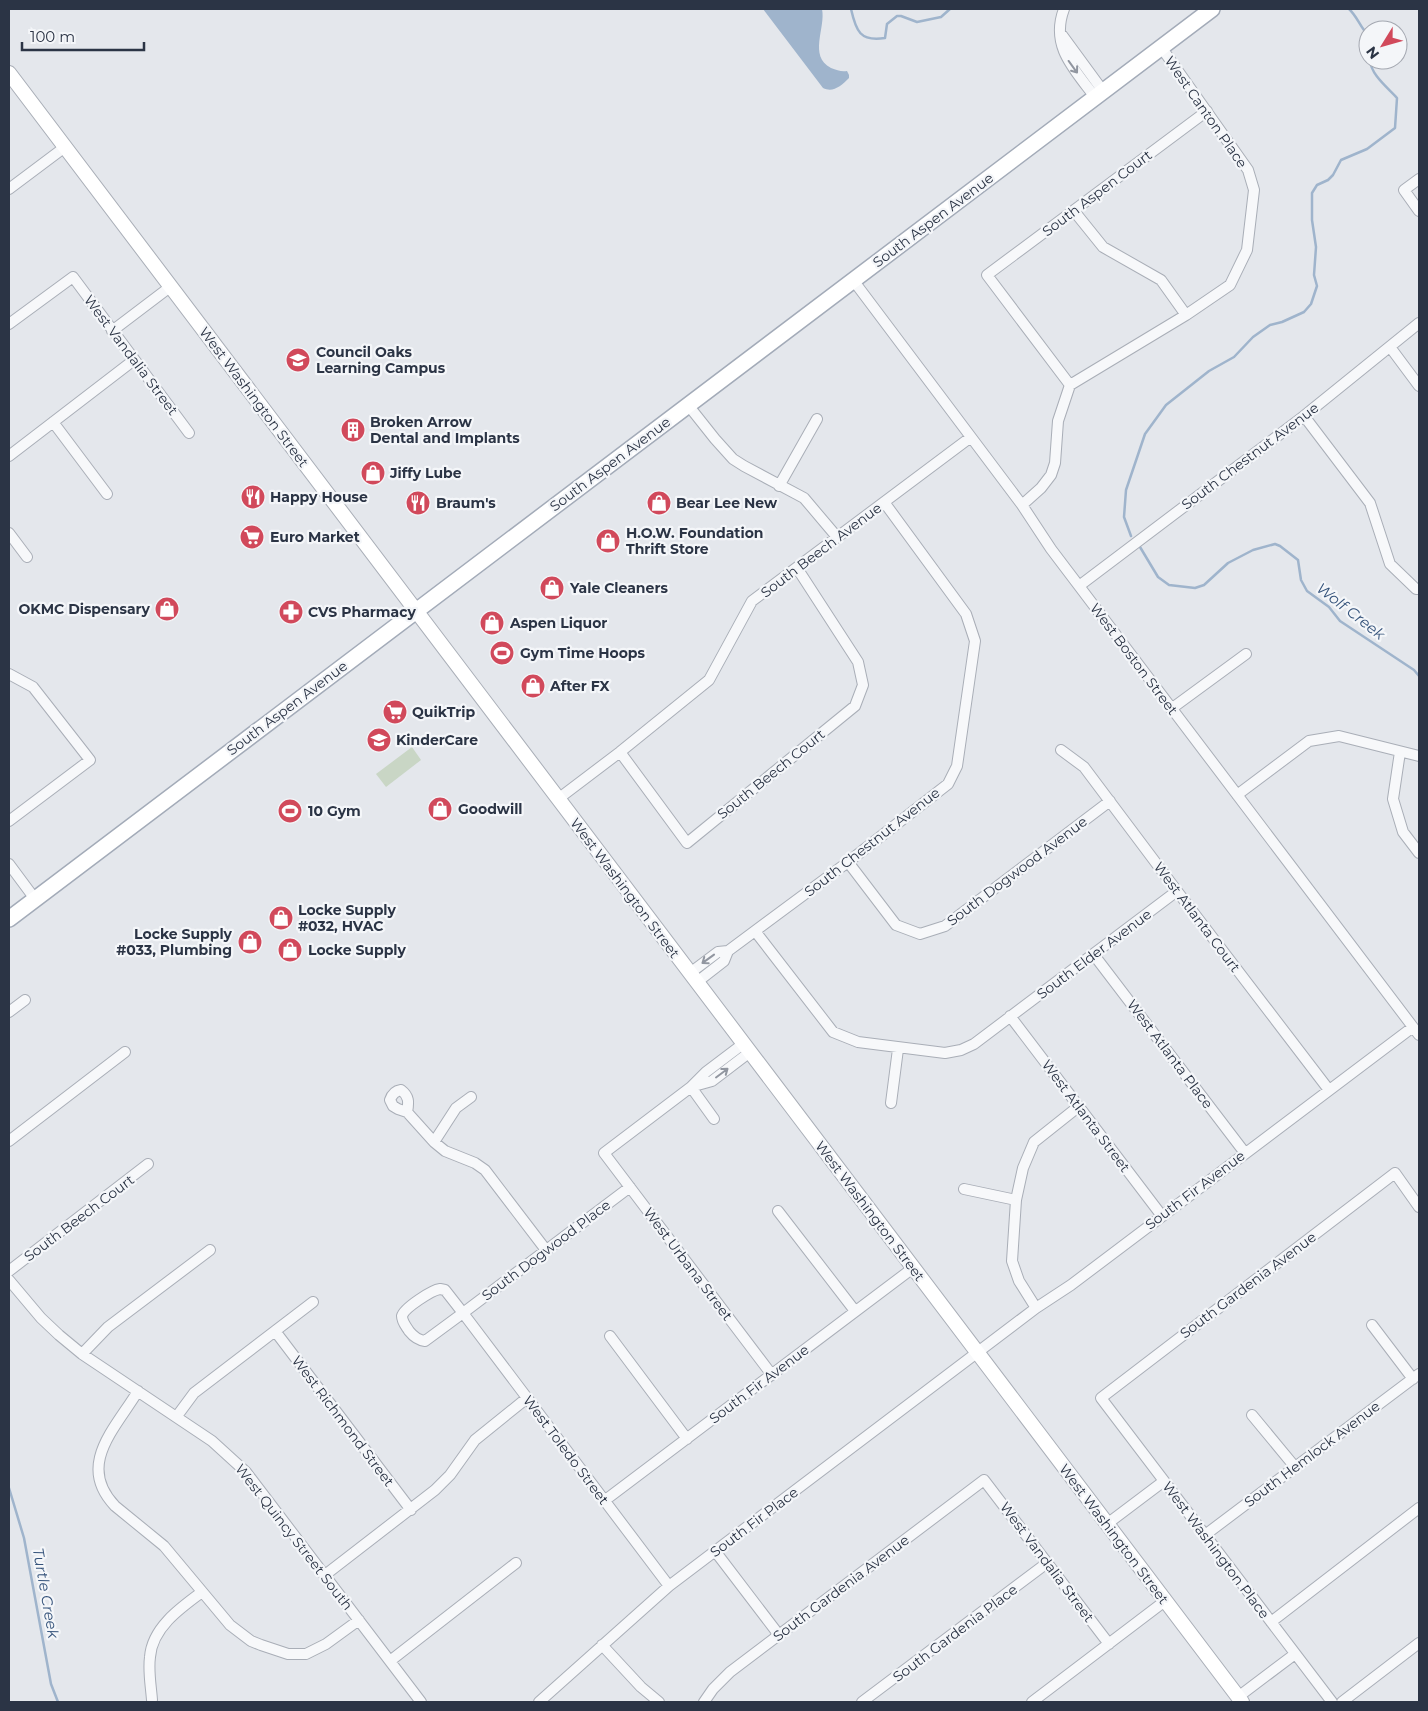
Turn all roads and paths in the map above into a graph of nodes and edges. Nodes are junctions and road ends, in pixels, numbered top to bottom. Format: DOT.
graph roads {
  1 [pos="1064,9"];
  2 [pos="1212,9"];
  3 [pos="1160,47"];
  4 [pos="9,73"];
  5 [pos="1099,94"];
  6 [pos="1207,111"];
  7 [pos="65,147"];
  8 [pos="1419,179"];
  9 [pos="9,189"];
  10 [pos="1074,211"];
  11 [pos="1419,211"];
  12 [pos="853,280"];
  13 [pos="170,286"];
  14 [pos="1186,315"];
  15 [pos="1419,323"];
  16 [pos="9,324"];
  17 [pos="112,331"];
  18 [pos="1390,347"];
  19 [pos="134,360"];
  20 [pos="1070,385"];
  21 [pos="1419,386"];
  22 [pos="688,405"];
  23 [pos="1304,416"];
  24 [pos="817,419"];
  25 [pos="53,422"];
  26 [pos="189,432"];
  27 [pos="971,437"];
  28 [pos="9,456"];
  29 [pos="779,486"];
  30 [pos="107,494"];
  31 [pos="884,502"];
  32 [pos="1022,505"];
  33 [pos="9,533"];
  34 [pos="838,537"];
  35 [pos="27,556"];
  36 [pos="797,568"];
  37 [pos="1079,586"];
  38 [pos="1419,590"];
  39 [pos="415,611"];
  40 [pos="1246,654"];
  41 [pos="9,674"];
  42 [pos="1171,709"];
  43 [pos="1061,750"];
  44 [pos="620,752"];
  45 [pos="1400,752"];
  46 [pos="1419,756"];
  47 [pos="1238,795"];
  48 [pos="558,799"];
  49 [pos="1110,801"];
  50 [pos="9,821"];
  51 [pos="1419,853"];
  52 [pos="848,862"];
  53 [pos="9,864"];
  54 [pos="1177,892"];
  55 [pos="35,899"];
  56 [pos="9,919"];
  57 [pos="755,931"];
  58 [pos="1094,955"];
  59 [pos="693,978"];
  60 [pos="25,1000"];
  61 [pos="9,1012"];
  62 [pos="1010,1016"];
  63 [pos="1416,1031"];
  64 [pos="747,1048"];
  65 [pos="898,1048"];
  66 [pos="125,1052"];
  67 [pos="691,1087"];
  68 [pos="1329,1090"];
  69 [pos="471,1097"];
  70 [pos="891,1103"];
  71 [pos="1078,1107"];
  72 [pos="407,1112"];
  73 [pos="714,1119"];
  74 [pos="9,1141"];
  75 [pos="434,1142"];
  76 [pos="1245,1153"];
  77 [pos="148,1164"];
  78 [pos="630,1187"];
  79 [pos="964,1189"];
  80 [pos="1016,1200"];
  81 [pos="1419,1207"];
  82 [pos="778,1211"];
  83 [pos="1162,1216"];
  84 [pos="210,1250"];
  85 [pos="546,1250"];
  86 [pos="913,1268"];
  87 [pos="9,1271"];
  88 [pos="9,1280"];
  89 [pos="313,1302"];
  90 [pos="1036,1308"];
  91 [pos="855,1312"];
  92 [pos="463,1313"];
  93 [pos="1372,1325"];
  94 [pos="275,1331"];
  95 [pos="610,1336"];
  96 [pos="977,1352"];
  97 [pos="82,1354"];
  98 [pos="772,1375"];
  99 [pos="1416,1376"];
  100 [pos="138,1391"];
  101 [pos="527,1398"];
  102 [pos="1101,1398"];
  103 [pos="1252,1415"];
  104 [pos="177,1416"];
  105 [pos="687,1439"];
  106 [pos="1295,1467"];
  107 [pos="984,1480"];
  108 [pos="1164,1481"];
  109 [pos="604,1501"];
  110 [pos="1419,1508"];
  111 [pos="410,1510"];
  112 [pos="1107,1524"];
  113 [pos="1204,1535"];
  114 [pos="715,1551"];
  115 [pos="516,1563"];
  116 [pos="1047,1563"];
  117 [pos="325,1575"];
  118 [pos="669,1586"];
  119 [pos="202,1592"];
  120 [pos="1165,1601"];
  121 [pos="359,1620"];
  122 [pos="1271,1622"];
  123 [pos="779,1635"];
  124 [pos="1419,1643"];
  125 [pos="1109,1644"];
  126 [pos="602,1645"];
  127 [pos="1295,1654"];
  128 [pos="390,1661"];
  129 [pos="152,1700"];
  130 [pos="1240,1700"];
  131 [pos="421,1702"];
  132 [pos="539,1702"];
  133 [pos="659,1702"];
  134 [pos="704,1702"];
  135 [pos="862,1702"];
  136 [pos="1032,1702"];
  137 [pos="1332,1702"];
  138 [pos="1342,1702"];
  1 -- 5 [label="street"];
  2 -- 3 [label="main road, South Aspen Avenue"];
  3 -- 5 [label="main road, South Aspen Avenue"];
  3 -- 6 [label="street, West Canton Place"];
  4 -- 7 [label="main road, West Washington Street"];
  5 -- 12 [label="main road, South Aspen Avenue"];
  6 -- 10 [label="street, South Aspen Court"];
  6 -- 14 [label="street, West Canton Place"];
  7 -- 9 [label="street"];
  7 -- 13 [label="main road, West Washington Street"];
  8 -- 11 [label="street"];
  10 -- 14 [label="street"];
  10 -- 20 [label="street, South Aspen Court"];
  12 -- 22 [label="main road, South Aspen Avenue"];
  12 -- 27 [label="street, West Boston Street"];
  13 -- 17 [label="street"];
  13 -- 39 [label="main road, West Washington Street"];
  14 -- 20 [label="street"];
  15 -- 18 [label="street, South Chestnut Avenue"];
  16 -- 17 [label="street, West Vandalia Street"];
  17 -- 19 [label="street, West Vandalia Street"];
  18 -- 21 [label="street"];
  18 -- 23 [label="street, South Chestnut Avenue"];
  19 -- 25 [label="street"];
  19 -- 26 [label="street, West Vandalia Street"];
  20 -- 32 [label="street"];
  22 -- 29 [label="street"];
  22 -- 39 [label="main road, South Aspen Avenue"];
  23 -- 37 [label="street, South Chestnut Avenue"];
  23 -- 38 [label="street"];
  24 -- 29 [label="street"];
  25 -- 28 [label="street"];
  25 -- 30 [label="street"];
  27 -- 31 [label="street, South Beech Avenue"];
  27 -- 32 [label="street, West Boston Street"];
  29 -- 34 [label="street"];
  31 -- 34 [label="street, South Beech Avenue"];
  31 -- 52 [label="street, South Chestnut Avenue"];
  32 -- 37 [label="street, West Boston Street"];
  33 -- 35 [label="street"];
  34 -- 36 [label="street, South Beech Avenue"];
  36 -- 44 [label="street, South Beech Avenue"];
  36 -- 44 [label="street, South Beech Court"];
  37 -- 42 [label="street, West Boston Street"];
  39 -- 48 [label="main road, West Washington Street"];
  39 -- 55 [label="main road, South Aspen Avenue"];
  40 -- 42 [label="street"];
  41 -- 50 [label="street"];
  42 -- 47 [label="street, West Boston Street"];
  43 -- 49 [label="street, West Atlanta Court"];
  44 -- 48 [label="street, South Beech Avenue"];
  45 -- 46 [label="street"];
  45 -- 47 [label="street"];
  45 -- 51 [label="street"];
  47 -- 63 [label="street, West Boston Street"];
  48 -- 59 [label="main road, West Washington Street"];
  49 -- 52 [label="street, South Dogwood Avenue"];
  49 -- 54 [label="street, West Atlanta Court"];
  52 -- 57 [label="street, South Chestnut Avenue"];
  53 -- 55 [label="street"];
  54 -- 58 [label="street, South Elder Avenue"];
  54 -- 68 [label="street, West Atlanta Court"];
  55 -- 56 [label="main road, South Aspen Avenue"];
  57 -- 59 [label="street, South Chestnut Avenue"];
  57 -- 65 [label="street"];
  58 -- 62 [label="street, South Elder Avenue"];
  58 -- 76 [label="street, West Atlanta Place"];
  59 -- 64 [label="main road, West Washington Street"];
  60 -- 61 [label="street"];
  62 -- 65 [label="street"];
  62 -- 71 [label="street, West Atlanta Street"];
  63 -- 68 [label="street, South Fir Avenue"];
  64 -- 67 [label="street"];
  64 -- 86 [label="main road, West Washington Street"];
  65 -- 70 [label="street"];
  66 -- 74 [label="street"];
  67 -- 73 [label="street"];
  67 -- 78 [label="street, West Urbana Street"];
  68 -- 76 [label="street, South Fir Avenue"];
  69 -- 75 [label="street"];
  71 -- 80 [label="street"];
  71 -- 83 [label="street, West Atlanta Street"];
  72 -- 75 [label="street"];
  75 -- 85 [label="street"];
  76 -- 83 [label="street, South Fir Avenue"];
  77 -- 87 [label="street, South Beech Court"];
  78 -- 85 [label="street, South Dogwood Place"];
  78 -- 98 [label="street, West Urbana Street"];
  79 -- 80 [label="street"];
  80 -- 90 [label="street"];
  81 -- 102 [label="street, South Gardenia Avenue"];
  82 -- 91 [label="street"];
  83 -- 90 [label="street, South Fir Avenue"];
  84 -- 97 [label="street"];
  85 -- 92 [label="street, South Dogwood Place"];
  86 -- 91 [label="street, South Fir Avenue"];
  86 -- 96 [label="main road, West Washington Street"];
  88 -- 97 [label="street, West Quincy Street South"];
  89 -- 94 [label="street"];
  90 -- 96 [label="street, South Fir Avenue"];
  91 -- 98 [label="street, South Fir Avenue"];
  92 -- 92 [label="street, South Dogwood Place"];
  92 -- 101 [label="street, West Toledo Street"];
  93 -- 99 [label="street"];
  94 -- 104 [label="street"];
  94 -- 111 [label="street, West Richmond Street"];
  95 -- 105 [label="street"];
  96 -- 112 [label="main road, West Washington Street"];
  96 -- 114 [label="street, South Fir Place"];
  97 -- 100 [label="street, West Quincy Street South"];
  98 -- 105 [label="street, South Fir Avenue"];
  99 -- 106 [label="street, South Hemlock Avenue"];
  100 -- 104 [label="street, West Quincy Street South"];
  100 -- 119 [label="street"];
  101 -- 109 [label="street, West Toledo Street"];
  101 -- 111 [label="street"];
  102 -- 108 [label="street, West Washington Place"];
  103 -- 106 [label="street"];
  104 -- 117 [label="street, West Quincy Street South"];
  105 -- 109 [label="street, South Fir Avenue"];
  106 -- 113 [label="street, South Hemlock Avenue"];
  107 -- 116 [label="street, West Vandalia Street"];
  107 -- 123 [label="street, South Gardenia Avenue"];
  108 -- 112 [label="street"];
  108 -- 113 [label="street, West Washington Place"];
  109 -- 118 [label="street, West Toledo Street"];
  110 -- 122 [label="street"];
  111 -- 117 [label="street"];
  112 -- 120 [label="main road, West Washington Street"];
  113 -- 122 [label="street, West Washington Place"];
  114 -- 118 [label="street, South Fir Place"];
  114 -- 123 [label="street"];
  115 -- 128 [label="street"];
  116 -- 125 [label="street, West Vandalia Street"];
  116 -- 135 [label="street, South Gardenia Place"];
  117 -- 121 [label="street, West Quincy Street South"];
  118 -- 126 [label="street, South Fir Place"];
  119 -- 121 [label="street"];
  119 -- 129 [label="street"];
  120 -- 125 [label="street"];
  120 -- 130 [label="main road, West Washington Street"];
  121 -- 128 [label="street, West Quincy Street South"];
  122 -- 127 [label="street, West Washington Place"];
  123 -- 134 [label="street, South Gardenia Avenue"];
  124 -- 138 [label="street"];
  125 -- 136 [label="street"];
  126 -- 132 [label="street, South Fir Place"];
  126 -- 133 [label="street"];
  127 -- 130 [label="street"];
  127 -- 137 [label="street, West Washington Place"];
  128 -- 131 [label="street, West Quincy Street South"];
}
